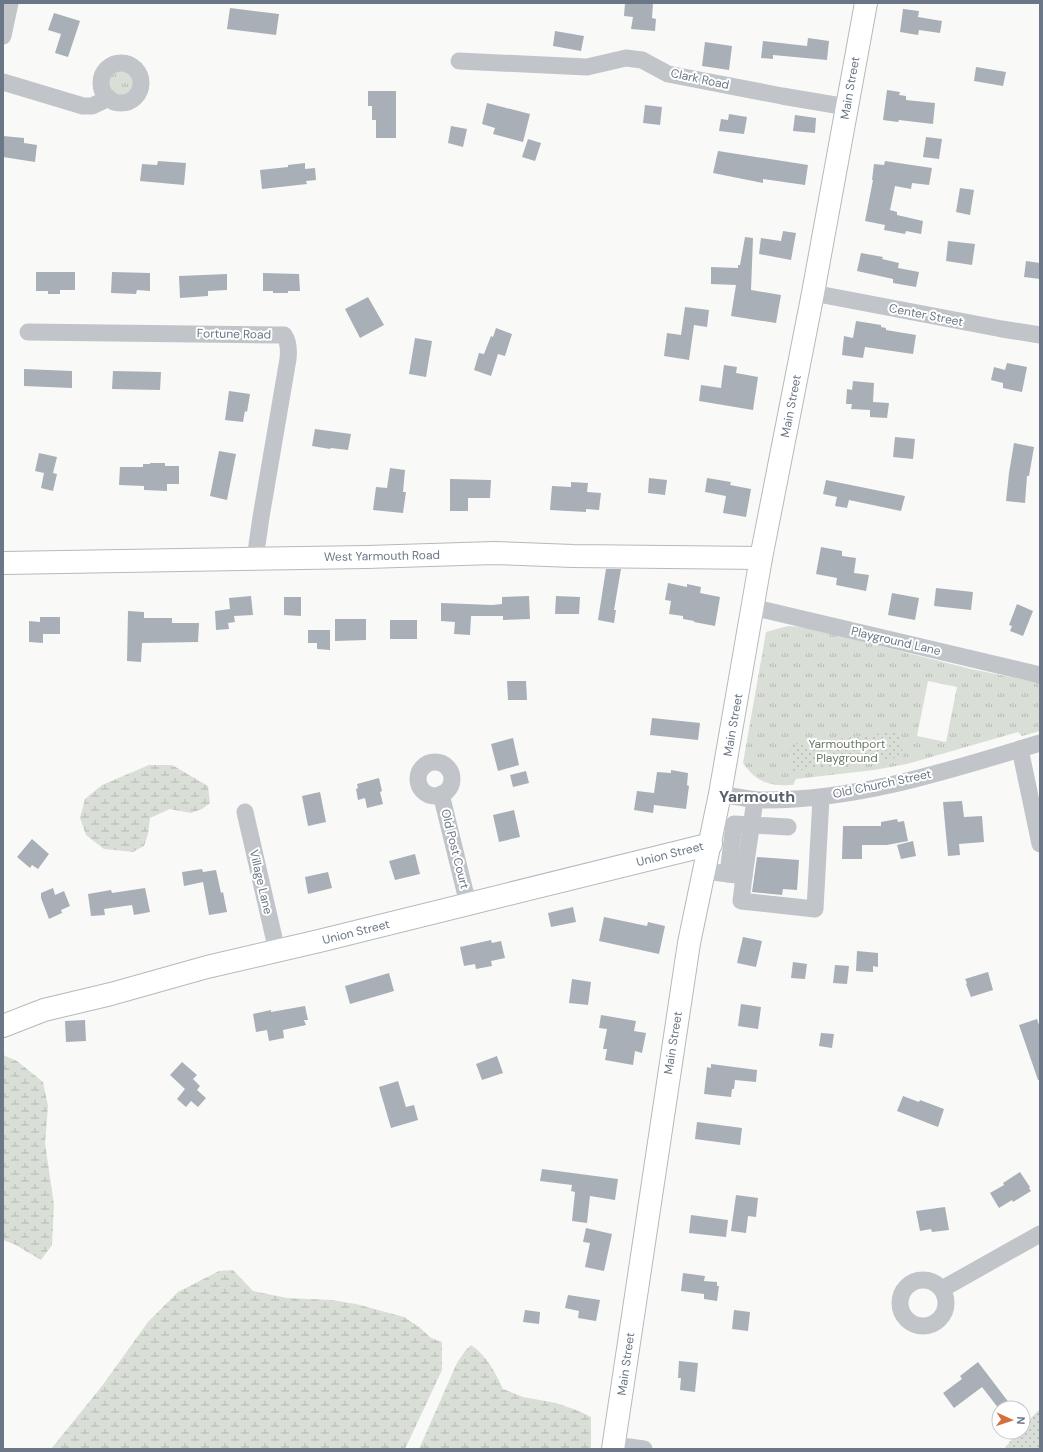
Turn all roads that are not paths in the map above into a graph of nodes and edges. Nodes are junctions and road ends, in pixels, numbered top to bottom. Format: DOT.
graph roads {
  1 [pos="10,3"];
  2 [pos="866,3"];
  3 [pos="3,36"];
  4 [pos="459,61"];
  5 [pos="3,82"];
  6 [pos="109,98"];
  7 [pos="847,107"];
  8 [pos="813,293"];
  9 [pos="28,332"];
  10 [pos="1040,335"];
  11 [pos="761,558"];
  12 [pos="255,559"];
  13 [pos="3,563"];
  14 [pos="752,607"];
  15 [pos="1040,675"];
  16 [pos="1040,743"];
  17 [pos="1020,749"];
  18 [pos="441,794"];
  19 [pos="720,794"];
  20 [pos="821,798"];
  21 [pos="755,800"];
  22 [pos="245,812"];
  23 [pos="752,825"];
  24 [pos="788,827"];
  25 [pos="711,844"];
  26 [pos="1040,844"];
  27 [pos="705,871"];
  28 [pos="736,875"];
  29 [pos="468,904"];
  30 [pos="277,951"];
  31 [pos="3,1026"];
  32 [pos="1040,1234"];
  33 [pos="942,1289"];
  34 [pos="614,1447"];
  35 [pos="644,1449"];
  1 -- 3 [label="street"];
  2 -- 7 [label="main road, Main Street"];
  4 -- 7 [label="street, Clark Road"];
  5 -- 6 [label="street"];
  7 -- 8 [label="main road, Main Street"];
  8 -- 10 [label="street, Center Street"];
  8 -- 11 [label="main road, Main Street"];
  9 -- 12 [label="street, Fortune Road"];
  11 -- 12 [label="main road, West Yarmouth Road"];
  11 -- 14 [label="main road, Main Street"];
  12 -- 13 [label="main road, West Yarmouth Road"];
  14 -- 15 [label="street, Playground Lane"];
  14 -- 19 [label="main road, Main Street"];
  16 -- 17 [label="street, Old Church Street"];
  17 -- 20 [label="street, Old Church Street"];
  17 -- 26 [label="street"];
  18 -- 29 [label="street, Old Post Court"];
  19 -- 21 [label="street, Old Church Street"];
  19 -- 25 [label="main road, Main Street"];
  20 -- 21 [label="street, Old Church Street"];
  20 -- 28 [label="street"];
  21 -- 23 [label="street"];
  22 -- 30 [label="street, Village Lane"];
  23 -- 24 [label="street"];
  23 -- 28 [label="street"];
  25 -- 27 [label="main road, Main Street"];
  25 -- 29 [label="main road, Union Street"];
  27 -- 28 [label="street"];
  27 -- 34 [label="main road, Main Street"];
  29 -- 30 [label="main road, Union Street"];
  30 -- 31 [label="main road, Union Street"];
  32 -- 33 [label="street"];
  34 -- 35 [label="street"];
}
